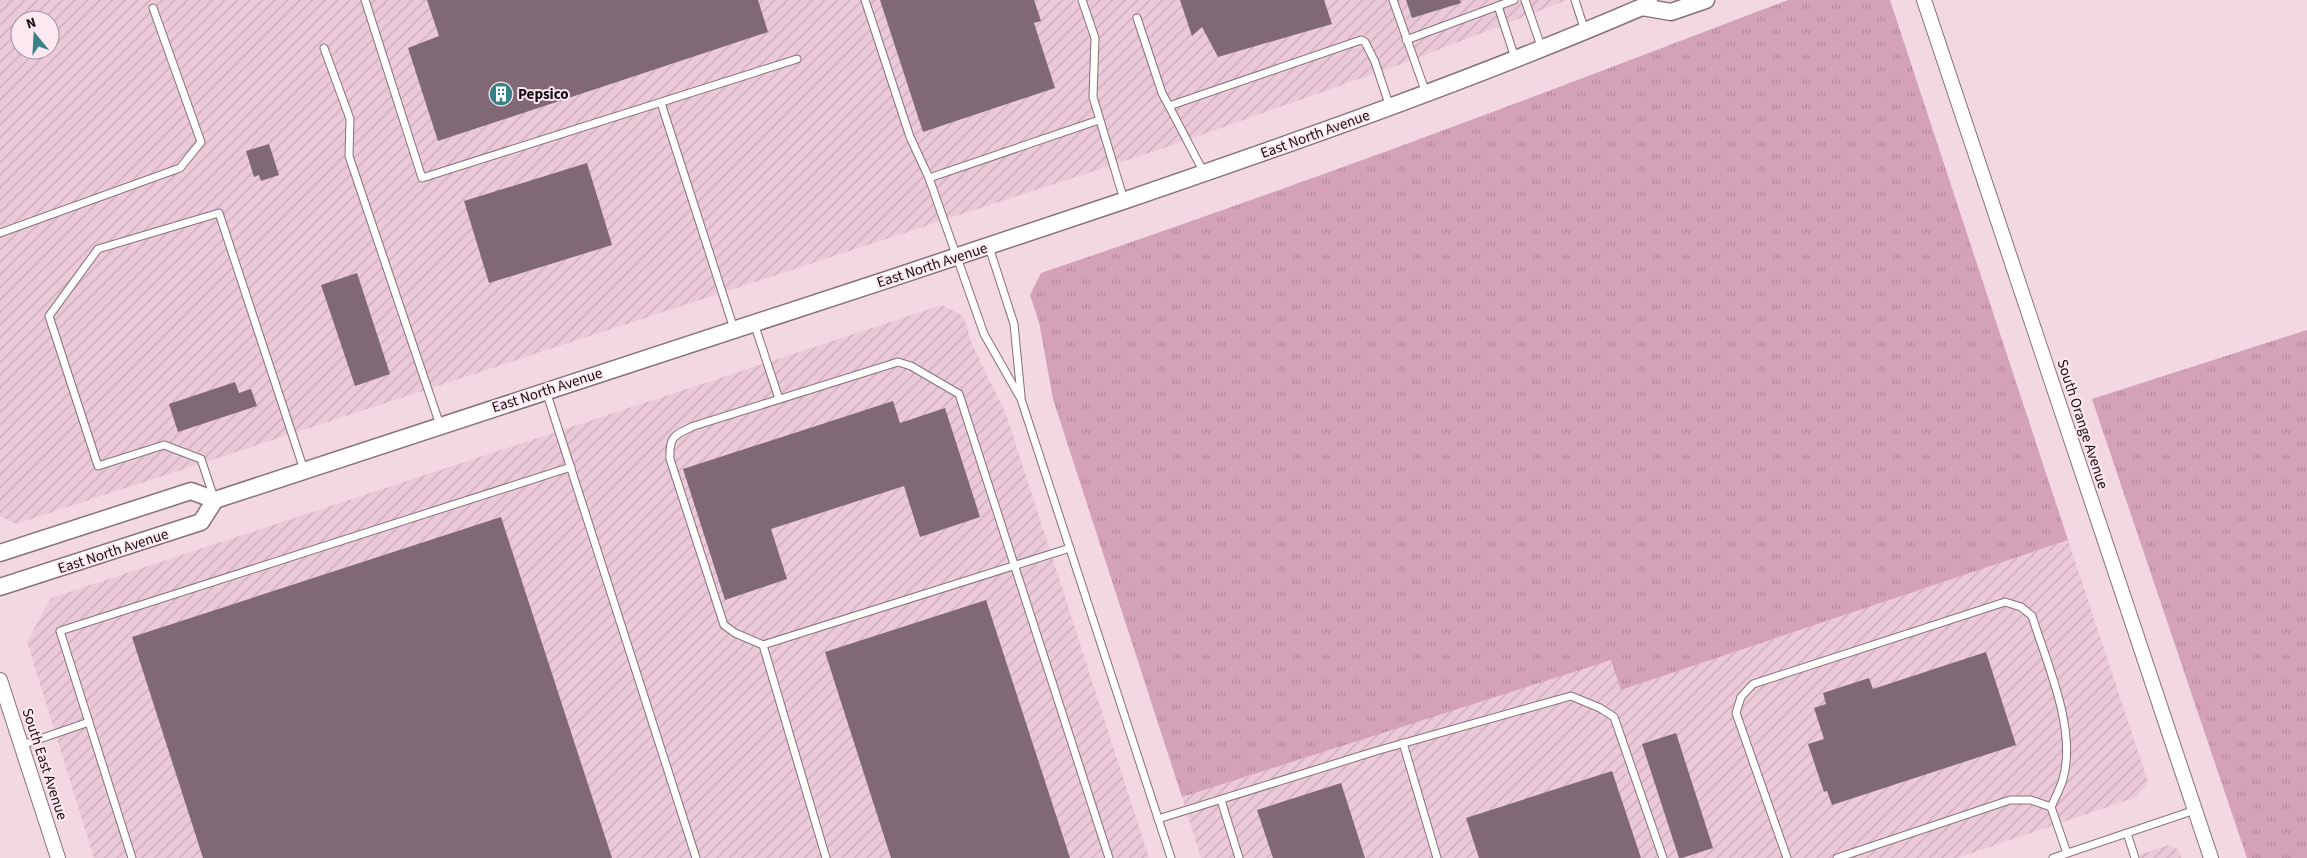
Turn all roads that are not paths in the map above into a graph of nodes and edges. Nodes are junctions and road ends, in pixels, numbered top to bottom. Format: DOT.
graph roads {
  1 [pos="365,0"];
  2 [pos="866,0"];
  3 [pos="1082,0"];
  4 [pos="1393,0"];
  5 [pos="1514,0"];
  6 [pos="1525,0"];
  7 [pos="1575,0"];
  8 [pos="1706,0"];
  9 [pos="1924,0"];
  10 [pos="1646,4"];
  11 [pos="1498,6"];
  12 [pos="154,8"];
  13 [pos="1137,18"];
  14 [pos="1585,32"];
  15 [pos="1406,40"];
  16 [pos="324,48"];
  17 [pos="1542,49"];
  18 [pos="797,59"];
  19 [pos="1516,60"];
  20 [pos="1426,93"];
  21 [pos="661,103"];
  22 [pos="1169,106"];
  23 [pos="1390,107"];
  24 [pos="1099,120"];
  25 [pos="1205,173"];
  26 [pos="929,178"];
  27 [pos="1124,200"];
  28 [pos="0,234"];
  29 [pos="989,247"];
  30 [pos="956,257"];
  31 [pos="754,323"];
  32 [pos="734,329"];
  33 [pos="546,390"];
  34 [pos="779,399"];
  35 [pos="1021,399"];
  36 [pos="440,425"];
  37 [pos="571,467"];
  38 [pos="304,470"];
  39 [pos="214,500"];
  40 [pos="1070,548"];
  41 [pos="0,553"];
  42 [pos="1014,566"];
  43 [pos="0,587"];
  44 [pos="763,645"];
  45 [pos="0,680"];
  46 [pos="89,722"];
  47 [pos="1403,743"];
  48 [pos="22,745"];
  49 [pos="1221,800"];
  50 [pos="2050,807"];
  51 [pos="2195,810"];
  52 [pos="1158,819"];
  53 [pos="2127,833"];
  54 [pos="2067,853"];
  55 [pos="58,858"];
  56 [pos="132,858"];
  57 [pos="696,858"];
  58 [pos="826,858"];
  59 [pos="1109,858"];
  60 [pos="1171,858"];
  61 [pos="1239,858"];
  62 [pos="1438,858"];
  63 [pos="1663,858"];
  64 [pos="1787,858"];
  65 [pos="1837,858"];
  66 [pos="2053,858"];
  67 [pos="2135,858"];
  68 [pos="2211,858"];
  1 -- 21 [label="lane"];
  2 -- 26 [label="lane"];
  3 -- 24 [label="lane"];
  4 -- 15 [label="lane"];
  5 -- 11 [label="lane"];
  6 -- 17 [label="lane"];
  7 -- 14 [label="lane"];
  8 -- 10 [label="street, East North Avenue"];
  9 -- 51 [label="street, South Orange Avenue"];
  10 -- 14 [label="street, East North Avenue"];
  11 -- 15 [label="lane"];
  11 -- 19 [label="lane"];
  12 -- 28 [label="lane"];
  13 -- 22 [label="lane"];
  14 -- 17 [label="street, East North Avenue"];
  15 -- 20 [label="lane"];
  16 -- 36 [label="lane"];
  17 -- 19 [label="street, East North Avenue"];
  18 -- 21 [label="lane"];
  19 -- 20 [label="street, East North Avenue"];
  20 -- 23 [label="street, East North Avenue"];
  21 -- 32 [label="lane"];
  22 -- 23 [label="lane"];
  22 -- 25 [label="lane"];
  23 -- 25 [label="street, East North Avenue"];
  24 -- 26 [label="lane"];
  24 -- 27 [label="lane"];
  25 -- 27 [label="street, East North Avenue"];
  26 -- 30 [label="lane"];
  27 -- 29 [label="street, East North Avenue"];
  29 -- 30 [label="street, East North Avenue"];
  29 -- 35 [label="lane"];
  30 -- 31 [label="street, East North Avenue"];
  30 -- 35 [label="lane"];
  31 -- 32 [label="street, East North Avenue"];
  31 -- 34 [label="lane"];
  32 -- 33 [label="street, East North Avenue"];
  33 -- 36 [label="street, East North Avenue"];
  33 -- 37 [label="lane"];
  34 -- 42 [label="lane"];
  34 -- 44 [label="lane"];
  35 -- 40 [label="lane"];
  36 -- 38 [label="street, East North Avenue"];
  37 -- 46 [label="lane"];
  37 -- 57 [label="lane"];
  38 -- 39 [label="street, East North Avenue"];
  38 -- 39 [label="lane"];
  39 -- 41 [label="street"];
  39 -- 43 [label="street, East North Avenue"];
  40 -- 42 [label="lane"];
  40 -- 52 [label="lane"];
  42 -- 44 [label="lane"];
  42 -- 59 [label="lane"];
  44 -- 58 [label="lane"];
  45 -- 48 [label="street, South East Avenue"];
  46 -- 48 [label="lane"];
  46 -- 56 [label="lane"];
  47 -- 49 [label="lane"];
  47 -- 62 [label="lane"];
  47 -- 63 [label="lane"];
  48 -- 55 [label="street, South East Avenue"];
  49 -- 52 [label="lane"];
  49 -- 61 [label="lane"];
  50 -- 54 [label="lane"];
  50 -- 64 [label="lane"];
  50 -- 65 [label="lane"];
  51 -- 53 [label="lane"];
  51 -- 68 [label="street, South Orange Avenue"];
  52 -- 60 [label="lane"];
  53 -- 54 [label="lane"];
  53 -- 67 [label="lane"];
  54 -- 66 [label="lane"];
}
